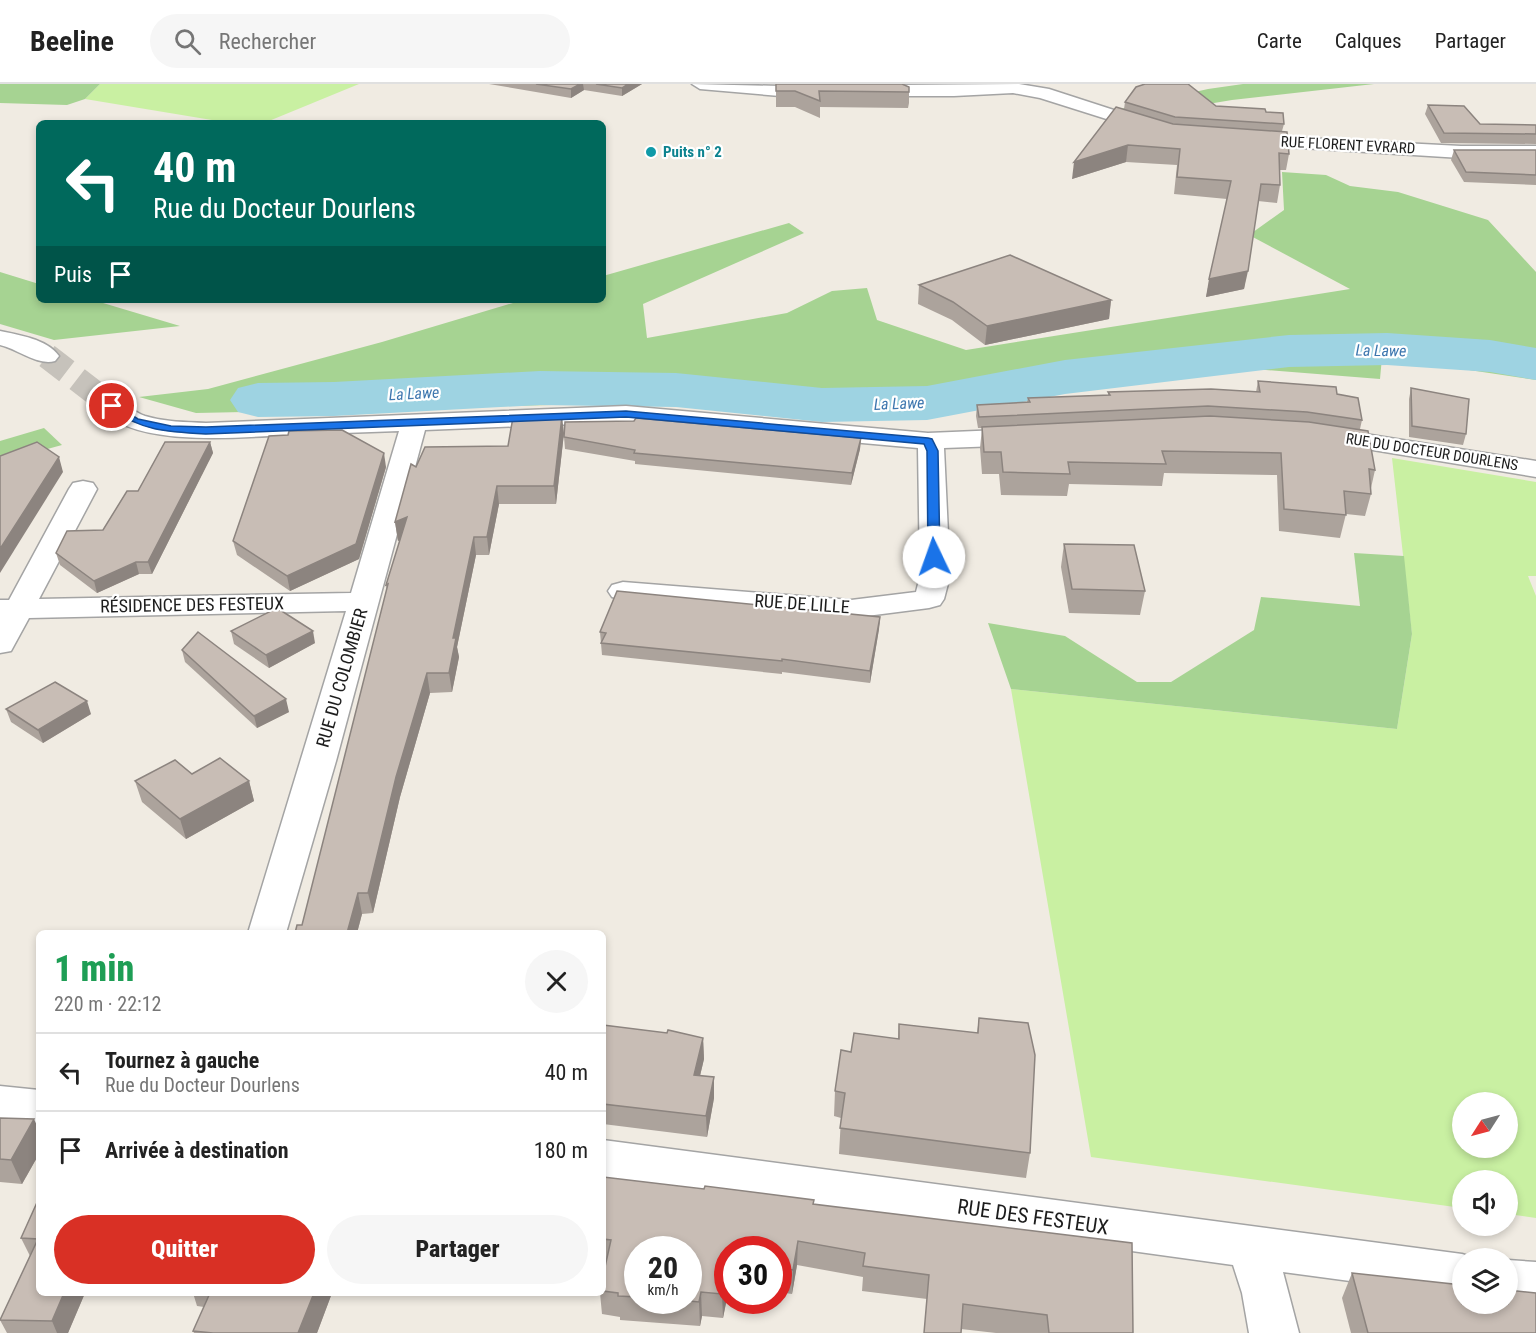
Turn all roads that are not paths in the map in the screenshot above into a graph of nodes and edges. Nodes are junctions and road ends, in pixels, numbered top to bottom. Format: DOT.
graph roads {
  1 [pos="700,84"];
  2 [pos="1011,85"];
  3 [pos="1171,133"];
  4 [pos="1226,138"];
  5 [pos="1536,152"];
  6 [pos="0,338"];
  7 [pos="47,356"];
  8 [pos="112,406"];
  9 [pos="414,422"];
  10 [pos="1304,433"];
  11 [pos="1046,435"];
  12 [pos="928,441"];
  13 [pos="1536,469"];
  14 [pos="83,489"];
  15 [pos="623,591"];
  16 [pos="364,602"];
  17 [pos="10,609"];
  18 [pos="0,644"];
  19 [pos="268,930"];
  20 [pos="0,1104"];
  21 [pos="36,1108"];
  22 [pos="606,1159"];
  23 [pos="1251,1247"];
  24 [pos="1452,1274"];
  25 [pos="1518,1282"];
  26 [pos="1536,1284"];
  27 [pos="1275,1333"];
  1 -- 2 [label="street"];
  2 -- 3 [label="street"];
  4 -- 5 [label="street, RUE FLORENT EVRARD"];
  6 -- 7 [label="street"];
  8 -- 9 [label="street"];
  9 -- 12 [label="street"];
  9 -- 16 [label="street, RUE DU COLOMBIER"];
  10 -- 13 [label="street, RUE DU DOCTEUR DOURLENS"];
  11 -- 12 [label="street"];
  12 -- 15 [label="street, RUE DE LILLE"];
  14 -- 17 [label="street"];
  16 -- 17 [label="street, RÉSIDENCE DES FESTEUX"];
  16 -- 19 [label="street, RUE DU COLOMBIER"];
  17 -- 18 [label="street"];
  20 -- 21 [label="street"];
  22 -- 23 [label="street, RUE DES FESTEUX"];
  23 -- 24 [label="street, RUE DES FESTEUX"];
  23 -- 27 [label="street"];
  25 -- 26 [label="street"];
}
